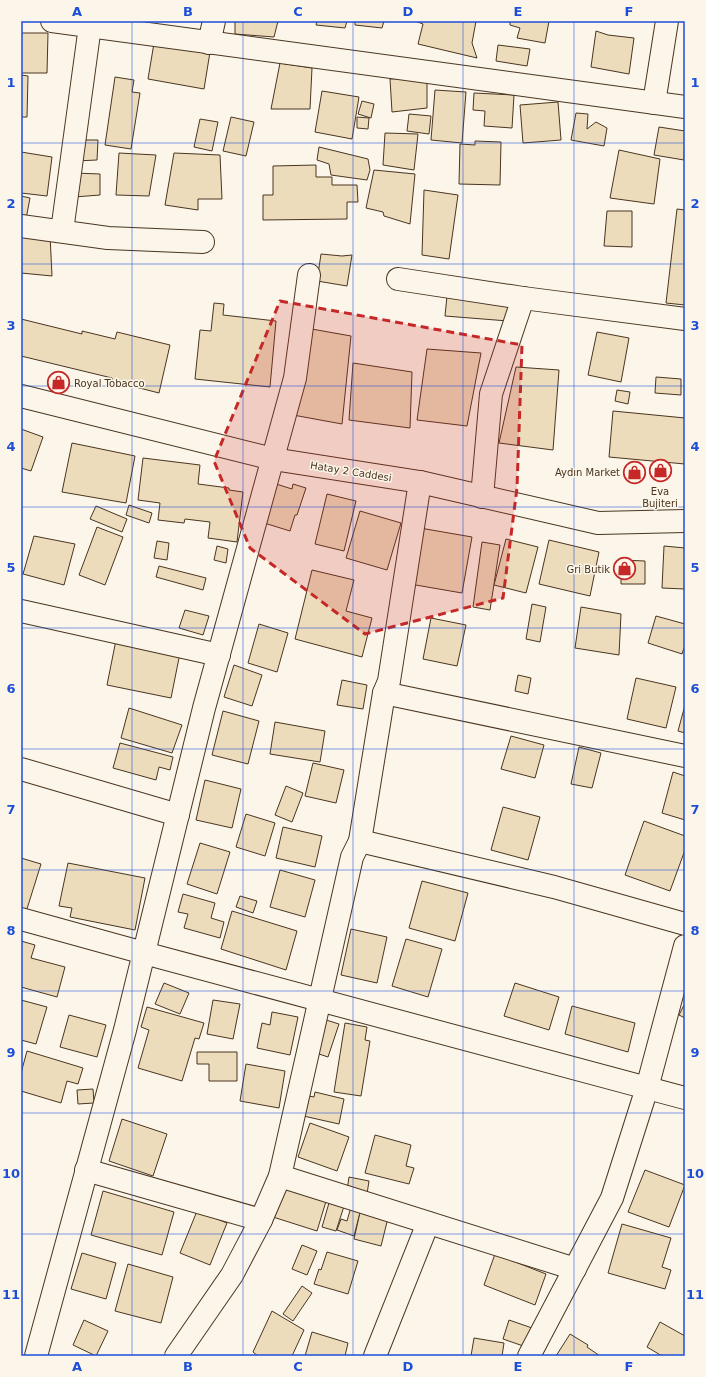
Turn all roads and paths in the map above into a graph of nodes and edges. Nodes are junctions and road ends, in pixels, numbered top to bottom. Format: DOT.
graph roads {
  1 [pos="52,21"];
  2 [pos="214,21"];
  3 [pos="667,21"];
  4 [pos="90,26"];
  5 [pos="209,43"];
  6 [pos="654,103"];
  7 [pos="685,107"];
  8 [pos="21,226"];
  9 [pos="62,231"];
  10 [pos="203,242"];
  11 [pos="309,275"];
  12 [pos="398,279"];
  13 [pos="523,298"];
  14 [pos="685,319"];
  15 [pos="21,396"];
  16 [pos="273,458"];
  17 [pos="420,482"];
  18 [pos="482,497"];
  19 [pos="685,521"];
  20 [pos="21,611"];
  21 [pos="219,655"];
  22 [pos="384,694"];
  23 [pos="685,756"];
  24 [pos="21,769"];
  25 [pos="178,815"];
  26 [pos="360,841"];
  27 [pos="21,919"];
  28 [pos="685,924"];
  29 [pos="685,946"];
  30 [pos="144,953"];
  31 [pos="319,1000"];
  32 [pos="647,1088"];
  33 [pos="685,1098"];
  34 [pos="86,1170"];
  35 [pos="280,1176"];
  36 [pos="262,1220"];
  37 [pos="428,1223"];
  38 [pos="575,1269"];
  39 [pos="36,1356"];
  40 [pos="176,1356"];
  41 [pos="374,1356"];
  42 [pos="529,1356"];
  1 -- 4 [label="street"];
  2 -- 5 [label="street"];
  3 -- 6 [label="street"];
  4 -- 5 [label="street"];
  4 -- 9 [label="street"];
  5 -- 6 [label="street"];
  6 -- 7 [label="street"];
  8 -- 9 [label="street"];
  9 -- 10 [label="street"];
  11 -- 16 [label="street"];
  12 -- 13 [label="street"];
  13 -- 14 [label="street"];
  13 -- 18 [label="street"];
  15 -- 16 [label="street, Hatay 2 Caddesi"];
  16 -- 17 [label="street, Hatay 2 Caddesi"];
  16 -- 21 [label="street"];
  17 -- 18 [label="street, Hatay 2 Caddesi"];
  17 -- 22 [label="street"];
  18 -- 19 [label="street, Hatay 2 Caddesi"];
  20 -- 21 [label="street"];
  21 -- 25 [label="street"];
  22 -- 23 [label="street"];
  22 -- 26 [label="street"];
  24 -- 25 [label="street"];
  25 -- 30 [label="street"];
  26 -- 28 [label="street"];
  26 -- 31 [label="street"];
  27 -- 30 [label="street"];
  29 -- 32 [label="street"];
  30 -- 31 [label="street"];
  30 -- 34 [label="street"];
  31 -- 32 [label="street"];
  31 -- 35 [label="street"];
  32 -- 33 [label="street"];
  32 -- 38 [label="street"];
  34 -- 36 [label="street"];
  34 -- 39 [label="street"];
  35 -- 36 [label="street"];
  35 -- 37 [label="street"];
  36 -- 40 [label="street"];
  37 -- 38 [label="street"];
  37 -- 41 [label="street"];
  38 -- 42 [label="street"];
}
